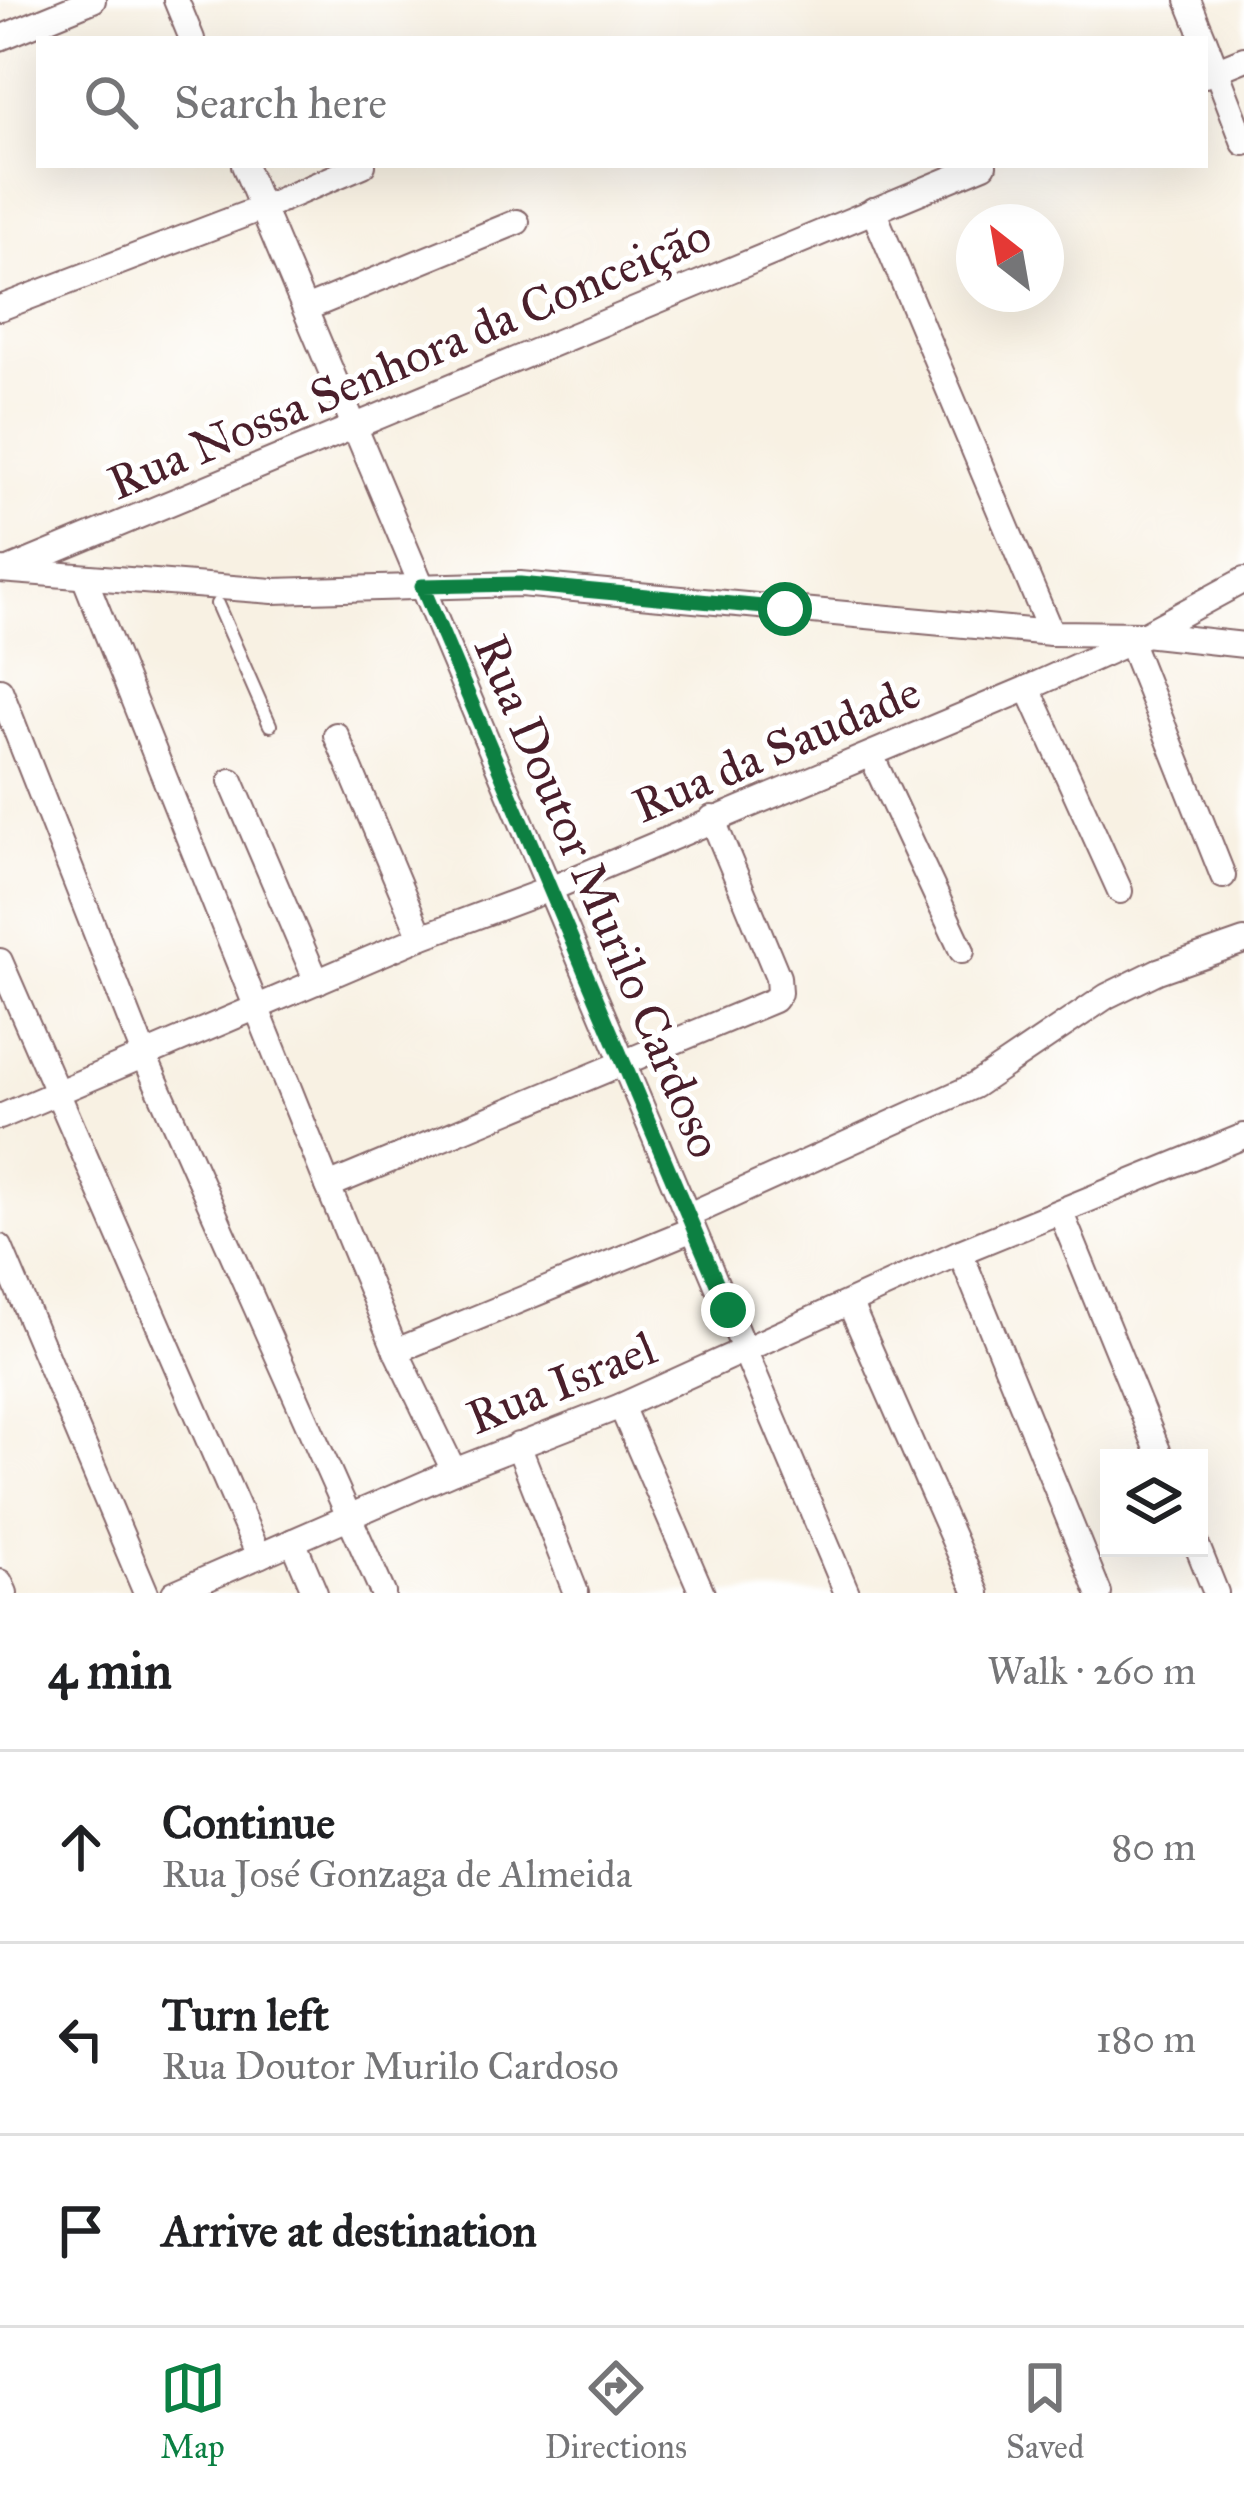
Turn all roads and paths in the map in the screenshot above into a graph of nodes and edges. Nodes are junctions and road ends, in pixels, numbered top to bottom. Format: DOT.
graph roads {
  1 [pos="93,0"];
  2 [pos="176,0"];
  3 [pos="1188,0"];
  4 [pos="191,36"];
  5 [pos="1203,36"];
  6 [pos="0,38"];
  7 [pos="1244,58"];
  8 [pos="1211,73"];
  9 [pos="1244,142"];
  10 [pos="245,168"];
  11 [pos="356,168"];
  12 [pos="977,168"];
  13 [pos="262,208"];
  14 [pos="873,210"];
  15 [pos="517,222"];
  16 [pos="0,308"];
  17 [pos="305,309"];
  18 [pos="354,427"];
  19 [pos="3,571"];
  20 [pos="85,579"];
  21 [pos="1244,580"];
  22 [pos="422,586"];
  23 [pos="212,594"];
  24 [pos="1051,633"];
  25 [pos="1137,638"];
  26 [pos="1244,646"];
  27 [pos="1028,688"];
  28 [pos="0,690"];
  29 [pos="270,724"];
  30 [pos="336,735"];
  31 [pos="871,755"];
  32 [pos="231,781"];
  33 [pos="712,818"];
  34 [pos="1223,876"];
  35 [pos="550,889"];
  36 [pos="1120,890"];
  37 [pos="422,937"];
  38 [pos="1244,941"];
  39 [pos="962,951"];
  40 [pos="0,961"];
  41 [pos="317,982"];
  42 [pos="257,1007"];
  43 [pos="144,1055"];
  44 [pos="623,1063"];
  45 [pos="55,1093"];
  46 [pos="0,1117"];
  47 [pos="1244,1136"];
  48 [pos="328,1186"];
  49 [pos="1061,1214"];
  50 [pos="691,1222"];
  51 [pos="0,1247"];
  52 [pos="960,1252"];
  53 [pos="850,1304"];
  54 [pos="396,1351"];
  55 [pos="745,1351"];
  56 [pos="621,1406"];
  57 [pos="518,1445"];
  58 [pos="1157,1449"];
  59 [pos="454,1471"];
  60 [pos="351,1516"];
  61 [pos="293,1541"];
  62 [pos="259,1556"];
  63 [pos="1202,1557"];
  64 [pos="0,1582"];
  65 [pos="189,1591"];
  66 [pos="5,1593"];
  67 [pos="146,1593"];
  68 [pos="315,1593"];
  69 [pos="383,1593"];
  70 [pos="576,1593"];
  71 [pos="702,1593"];
  72 [pos="847,1593"];
  73 [pos="977,1593"];
  74 [pos="1099,1593"];
  75 [pos="1216,1593"];
  1 -- 6 [label="street"];
  2 -- 4 [label="street"];
  3 -- 5 [label="street"];
  7 -- 8 [label="street"];
  8 -- 9 [label="street"];
  10 -- 13 [label="street, Rua Doutor Murilo Cardoso"];
  11 -- 13 [label="street"];
  12 -- 14 [label="street, Rua Nossa Senhora da Conceição"];
  13 -- 16 [label="street"];
  13 -- 17 [label="street, Rua Doutor Murilo Cardoso"];
  14 -- 18 [label="street, Rua Nossa Senhora da Conceição"];
  14 -- 24 [label="street"];
  15 -- 17 [label="street"];
  17 -- 18 [label="street, Rua Doutor Murilo Cardoso"];
  18 -- 19 [label="street, Rua Nossa Senhora da Conceição"];
  18 -- 22 [label="street, Rua Doutor Murilo Cardoso"];
  19 -- 20 [label="street"];
  20 -- 23 [label="street"];
  20 -- 42 [label="street"];
  21 -- 25 [label="street, Rua da Saudade"];
  22 -- 23 [label="street"];
  22 -- 24 [label="street"];
  22 -- 35 [label="street, Rua Doutor Murilo Cardoso"];
  23 -- 29 [label="lane"];
  24 -- 25 [label="street"];
  25 -- 26 [label="street"];
  25 -- 27 [label="street, Rua da Saudade"];
  25 -- 34 [label="street"];
  27 -- 31 [label="street, Rua da Saudade"];
  27 -- 36 [label="street"];
  28 -- 43 [label="street"];
  30 -- 37 [label="street"];
  31 -- 33 [label="street, Rua da Saudade"];
  31 -- 39 [label="street"];
  32 -- 41 [label="street"];
  33 -- 35 [label="street, Rua da Saudade"];
  33 -- 44 [label="street"];
  35 -- 37 [label="street, Rua da Saudade"];
  35 -- 44 [label="street, Rua Doutor Murilo Cardoso"];
  37 -- 41 [label="street, Rua da Saudade"];
  38 -- 50 [label="street"];
  40 -- 45 [label="street"];
  41 -- 42 [label="street, Rua da Saudade"];
  42 -- 43 [label="street, Rua da Saudade"];
  42 -- 48 [label="street"];
  43 -- 45 [label="street, Rua da Saudade"];
  43 -- 60 [label="street"];
  44 -- 48 [label="street"];
  44 -- 50 [label="street, Rua Doutor Murilo Cardoso"];
  45 -- 46 [label="street, Rua da Saudade"];
  45 -- 62 [label="street"];
  47 -- 49 [label="street, Rua Israel"];
  48 -- 54 [label="street"];
  49 -- 52 [label="street, Rua Israel"];
  49 -- 58 [label="street"];
  50 -- 54 [label="street"];
  50 -- 55 [label="street, Rua Doutor Murilo Cardoso"];
  51 -- 67 [label="street"];
  52 -- 53 [label="street, Rua Israel"];
  52 -- 74 [label="street"];
  53 -- 55 [label="street, Rua Israel"];
  53 -- 73 [label="street"];
  54 -- 59 [label="street"];
  55 -- 56 [label="street, Rua Israel"];
  55 -- 72 [label="street, Rua Doutor Murilo Cardoso"];
  56 -- 57 [label="street, Rua Israel"];
  56 -- 71 [label="street"];
  57 -- 59 [label="street, Rua Israel"];
  57 -- 70 [label="street"];
  59 -- 60 [label="street, Rua Israel"];
  60 -- 61 [label="street, Rua Israel"];
  60 -- 69 [label="street"];
  61 -- 62 [label="street, Rua Israel"];
  61 -- 68 [label="street"];
  62 -- 65 [label="street, Rua Israel"];
  63 -- 75 [label="street"];
  64 -- 66 [label="street"];
}
